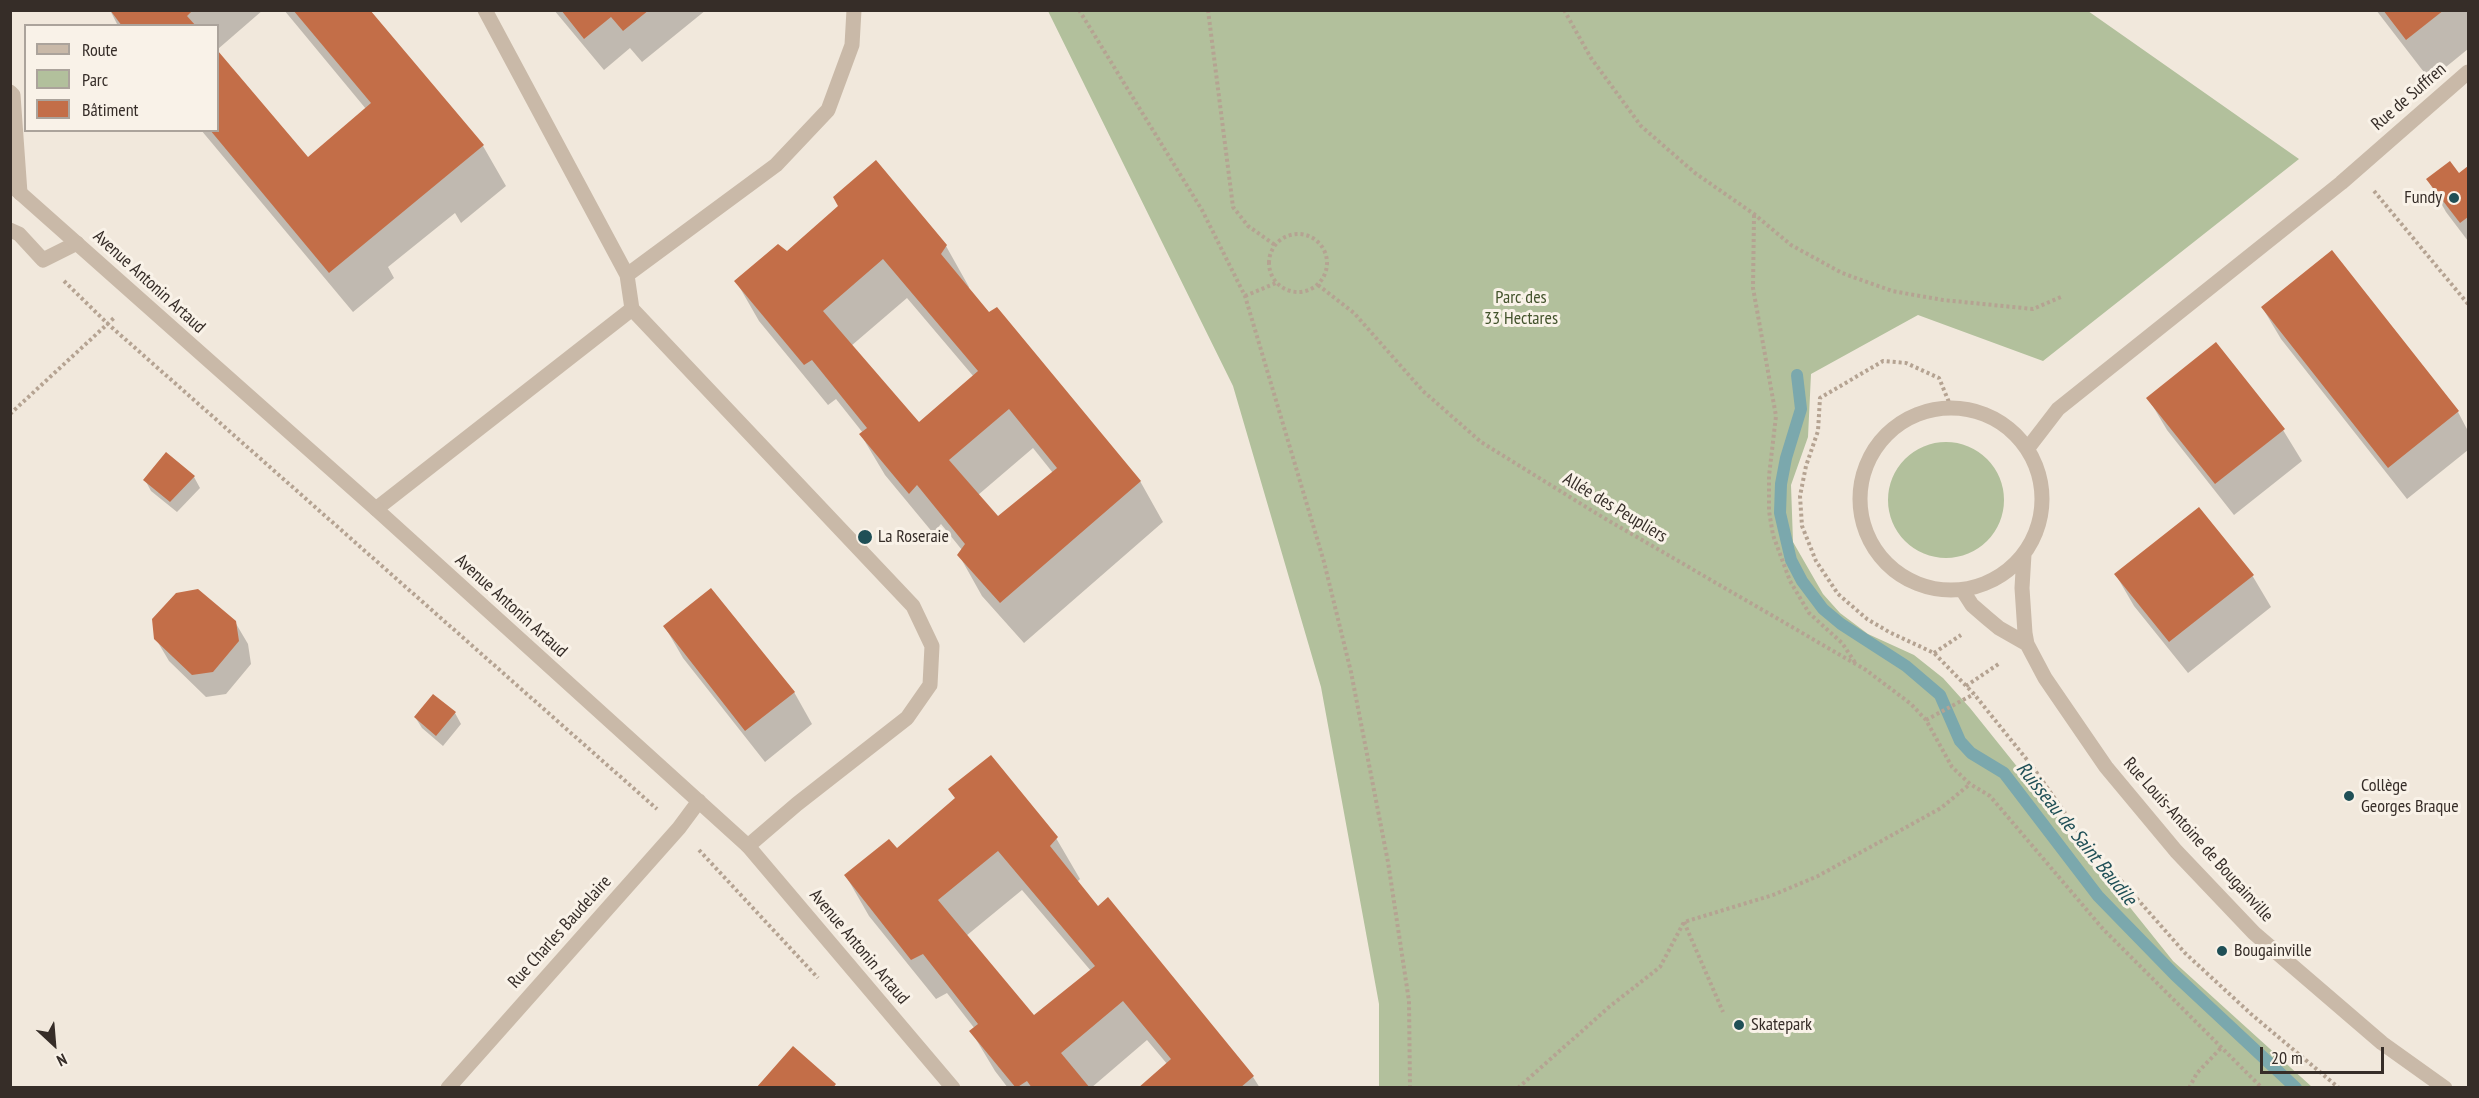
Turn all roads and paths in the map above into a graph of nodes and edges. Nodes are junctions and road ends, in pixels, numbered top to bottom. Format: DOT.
graph roads {
  1 [pos="486,10"];
  2 [pos="854,10"];
  3 [pos="1079,10"];
  4 [pos="1208,10"];
  5 [pos="1564,10"];
  6 [pos="2469,72"];
  7 [pos="10,92"];
  8 [pos="2356,169"];
  9 [pos="15,189"];
  10 [pos="1754,214"];
  11 [pos="10,230"];
  12 [pos="76,243"];
  13 [pos="1275,245"];
  14 [pos="42,260"];
  15 [pos="627,275"];
  16 [pos="1276,283"];
  17 [pos="1317,285"];
  18 [pos="1245,296"];
  19 [pos="2061,297"];
  20 [pos="135,298"];
  21 [pos="2469,304"];
  22 [pos="632,309"];
  23 [pos="108,324"];
  24 [pos="1951,407"];
  25 [pos="10,414"];
  26 [pos="2028,448"];
  27 [pos="376,510"];
  28 [pos="2024,554"];
  29 [pos="1963,591"];
  30 [pos="2027,644"];
  31 [pos="1856,664"];
  32 [pos="1966,686"];
  33 [pos="1974,694"];
  34 [pos="1927,719"];
  35 [pos="1970,784"];
  36 [pos="699,801"];
  37 [pos="679,828"];
  38 [pos="748,846"];
  39 [pos="1684,922"];
  40 [pos="823,984"];
  41 [pos="1723,1012"];
  42 [pos="2221,1048"];
  43 [pos="448,1088"];
  44 [pos="953,1088"];
  45 [pos="1410,1088"];
  46 [pos="1518,1088"];
  47 [pos="2189,1088"];
  48 [pos="2262,1088"];
  49 [pos="2339,1088"];
  50 [pos="2445,1088"];
  1 -- 15 [label="street"];
  2 -- 15 [label="street"];
  3 -- 18 [label="path"];
  4 -- 13 [label="path"];
  5 -- 10 [label="path"];
  6 -- 8 [label="street, Rue de Suffren"];
  7 -- 9 [label="street"];
  8 -- 21 [label="path"];
  8 -- 26 [label="street, Rue de Suffren"];
  9 -- 12 [label="street, Avenue Antonin Artaud"];
  10 -- 19 [label="path"];
  10 -- 31 [label="path"];
  11 -- 14 [label="street"];
  12 -- 14 [label="street"];
  12 -- 20 [label="street, Avenue Antonin Artaud"];
  13 -- 16 [label="path"];
  13 -- 17 [label="path"];
  14 -- 23 [label="path"];
  15 -- 22 [label="street"];
  16 -- 17 [label="path"];
  16 -- 18 [label="path"];
  17 -- 31 [label="path, Allée des Peupliers"];
  18 -- 45 [label="path"];
  20 -- 23 [label="path"];
  20 -- 27 [label="street, Avenue Antonin Artaud"];
  22 -- 27 [label="street"];
  22 -- 38 [label="street"];
  23 -- 25 [label="path"];
  23 -- 37 [label="path"];
  24 -- 26 [label="street"];
  24 -- 29 [label="street"];
  24 -- 32 [label="path"];
  26 -- 28 [label="street"];
  27 -- 36 [label="street, Avenue Antonin Artaud"];
  28 -- 29 [label="street"];
  28 -- 30 [label="street, Rue Louis-Antoine de Bougainville"];
  29 -- 30 [label="street"];
  30 -- 32 [label="path"];
  30 -- 50 [label="street, Rue Louis-Antoine de Bougainville"];
  31 -- 34 [label="path, Allée des Peupliers"];
  32 -- 33 [label="path"];
  33 -- 34 [label="path"];
  33 -- 49 [label="path"];
  34 -- 35 [label="path, Allée des Peupliers"];
  35 -- 39 [label="path"];
  35 -- 42 [label="path, Allée des Peupliers"];
  36 -- 37 [label="street, Rue Charles Baudelaire"];
  36 -- 38 [label="street, Avenue Antonin Artaud"];
  37 -- 40 [label="path"];
  37 -- 43 [label="street, Rue Charles Baudelaire"];
  38 -- 44 [label="street, Avenue Antonin Artaud"];
  39 -- 41 [label="path"];
  39 -- 46 [label="path"];
  42 -- 47 [label="path"];
  42 -- 48 [label="path, Allée des Peupliers"];
}
